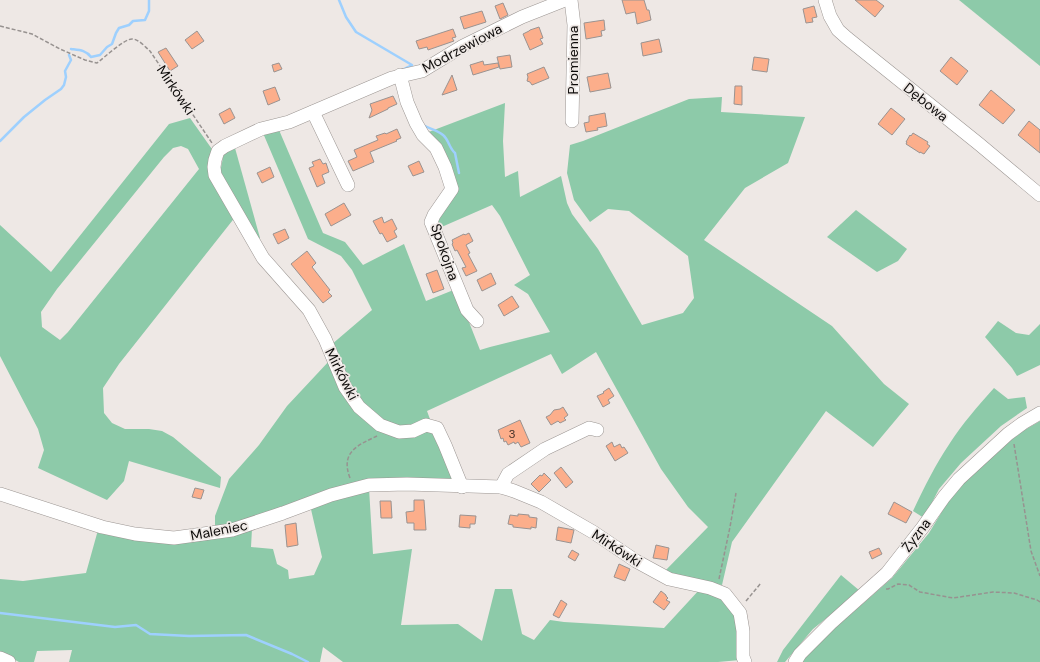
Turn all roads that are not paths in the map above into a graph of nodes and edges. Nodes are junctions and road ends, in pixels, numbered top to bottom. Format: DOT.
graph roads {
  1 [pos="565,0"];
  2 [pos="571,0"];
  3 [pos="825,0"];
  4 [pos="400,75"];
  5 [pos="313,112"];
  6 [pos="572,121"];
  7 [pos="218,151"];
  8 [pos="348,185"];
  9 [pos="1040,195"];
  10 [pos="477,321"];
  11 [pos="1040,413"];
  12 [pos="597,430"];
  13 [pos="462,487"];
  14 [pos="501,487"];
  15 [pos="0,494"];
  16 [pos="0,658"];
  17 [pos="9,662"];
  18 [pos="744,662"];
  19 [pos="795,662"];
  1 -- 4 [label="street, Modrzewiowa"];
  2 -- 6 [label="street, Promienna"];
  3 -- 9 [label="street, Dębowa"];
  4 -- 5 [label="street, Modrzewiowa"];
  4 -- 10 [label="street, Spokojna"];
  5 -- 7 [label="street, Modrzewiowa"];
  5 -- 8 [label="street"];
  7 -- 13 [label="street, Mirkówki"];
  11 -- 19 [label="street, Żyzna"];
  12 -- 14 [label="street"];
  13 -- 14 [label="street, Mirkówki"];
  13 -- 15 [label="street, Maleniec"];
  14 -- 18 [label="street, Mirkówki"];
  16 -- 17 [label="street"];
}
